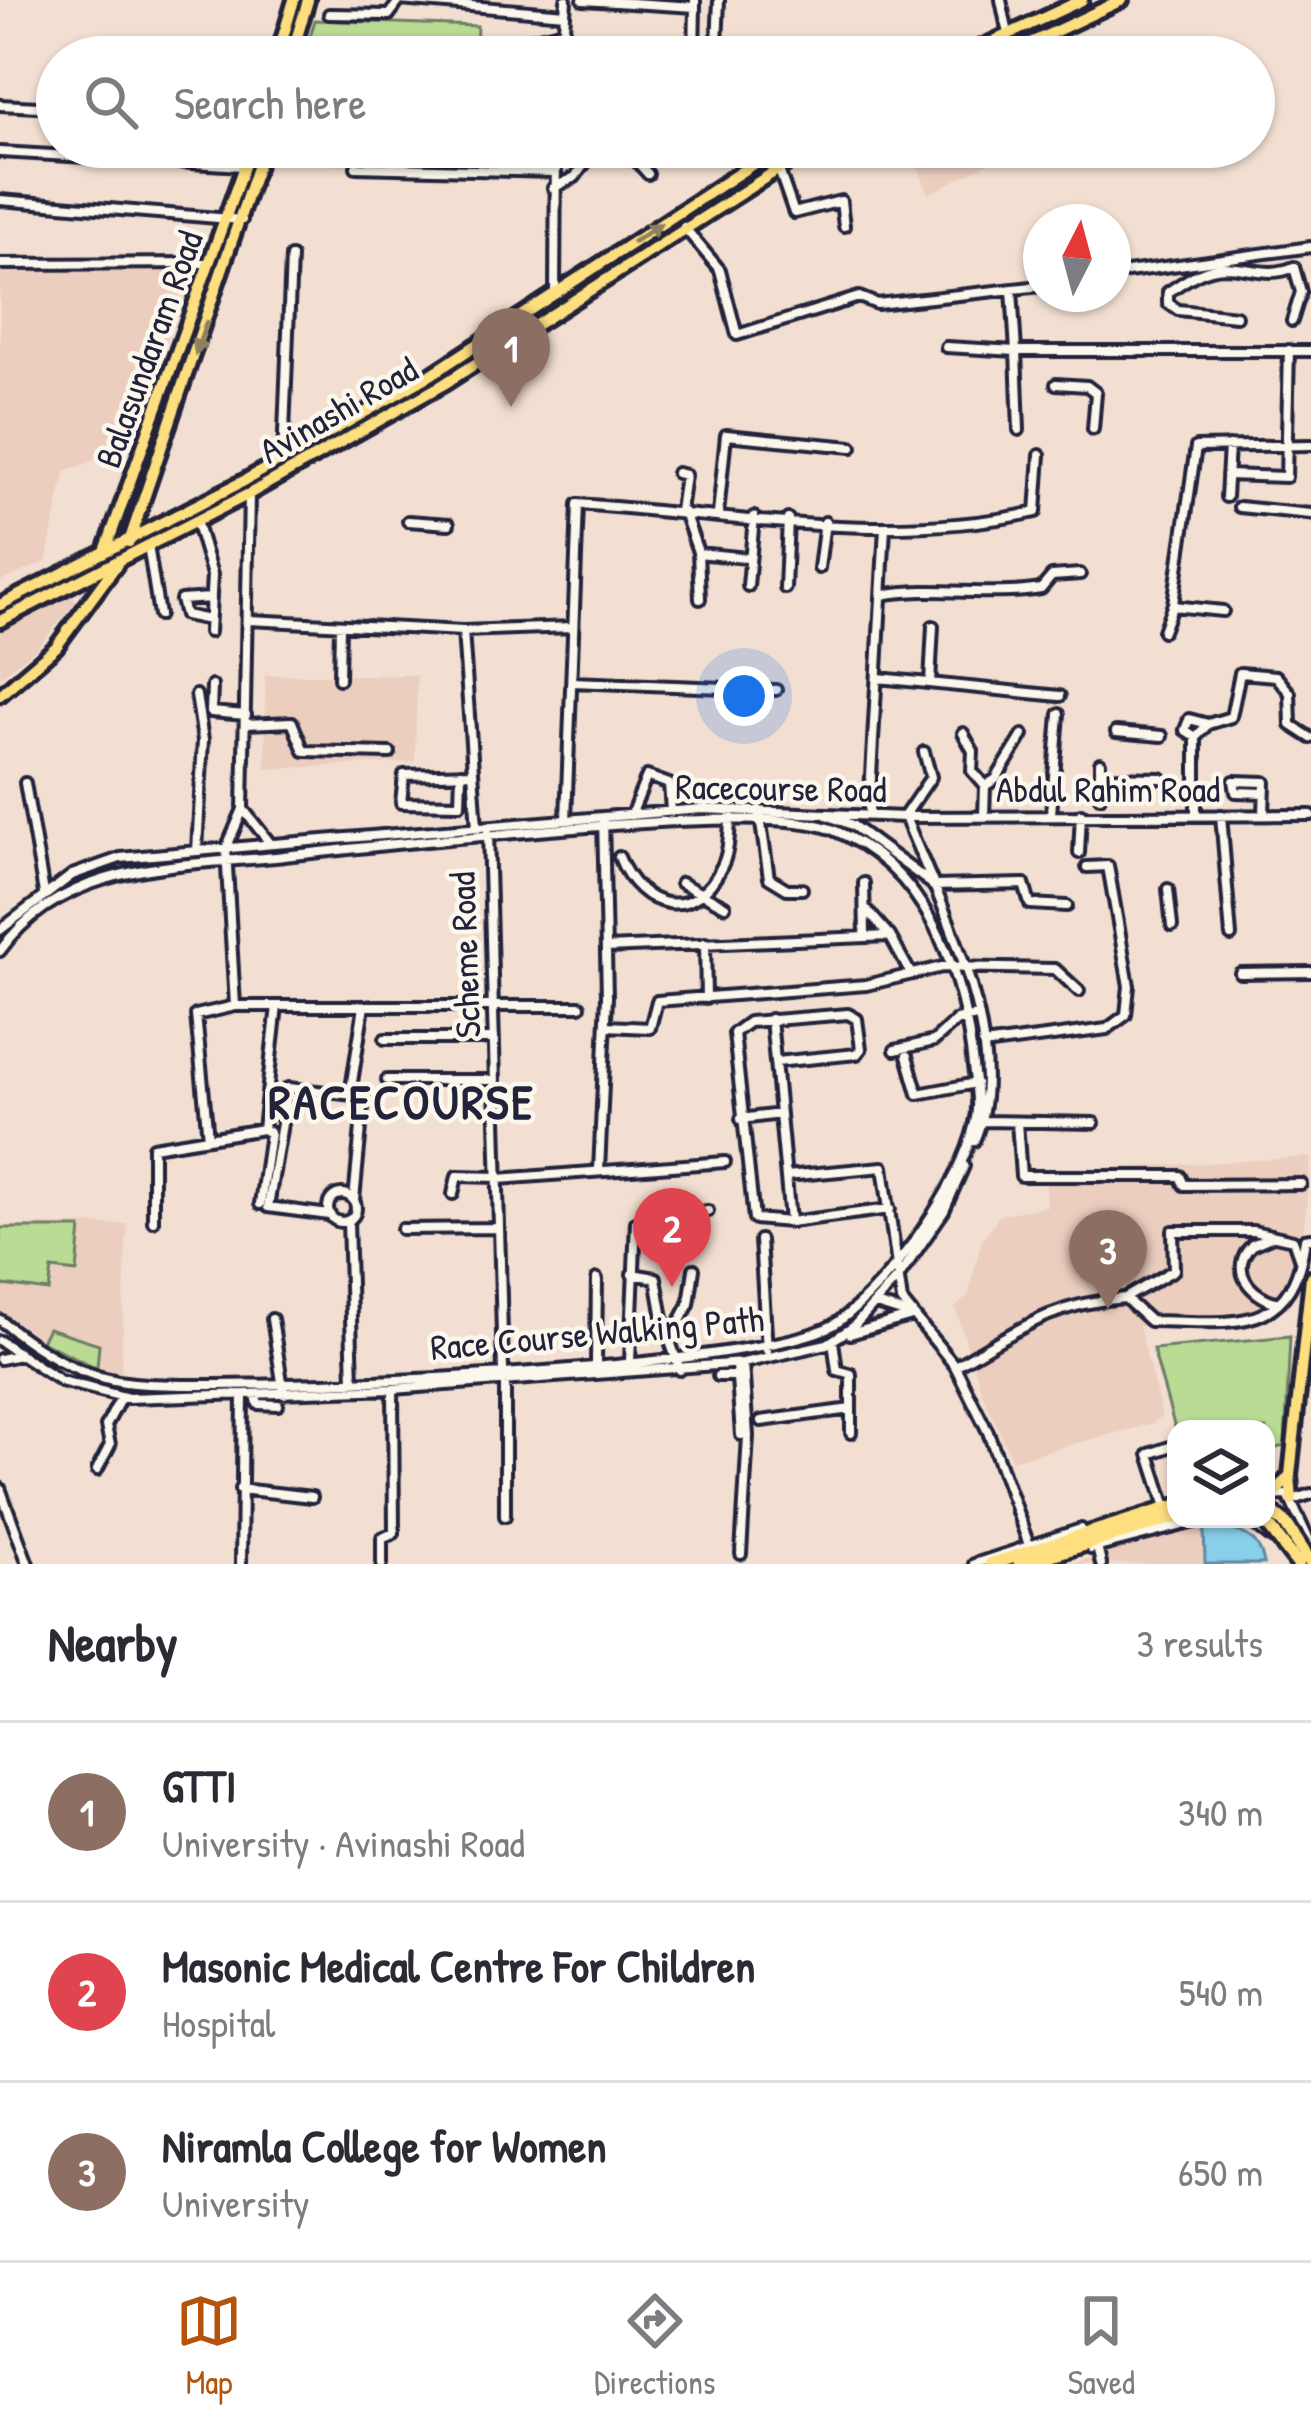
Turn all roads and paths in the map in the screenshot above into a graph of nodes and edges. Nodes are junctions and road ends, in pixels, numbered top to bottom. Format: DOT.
graph roads {
  1 [pos="294,0"];
  2 [pos="308,0"];
  3 [pos="400,0"];
  4 [pos="566,0"];
  5 [pos="583,0"];
  6 [pos="595,0"];
  7 [pos="719,0"];
  8 [pos="1001,0"];
  9 [pos="1082,0"];
  10 [pos="1122,0"];
  11 [pos="695,4"];
  12 [pos="1052,6"];
  13 [pos="329,14"];
  14 [pos="565,14"];
  15 [pos="564,32"];
  16 [pos="1008,34"];
  17 [pos="283,36"];
  18 [pos="297,36"];
  19 [pos="546,36"];
  20 [pos="564,36"];
  21 [pos="694,36"];
  22 [pos="717,36"];
  23 [pos="1004,36"];
  24 [pos="1046,36"];
  25 [pos="0,105"];
  26 [pos="36,107"];
  27 [pos="0,152"];
  28 [pos="36,154"];
  29 [pos="245,168"];
  30 [pos="256,168"];
  31 [pos="396,168"];
  32 [pos="554,168"];
  33 [pos="582,168"];
  34 [pos="643,168"];
  35 [pos="748,168"];
  36 [pos="778,168"];
  37 [pos="554,172"];
  38 [pos="648,174"];
  39 [pos="553,188"];
  40 [pos="0,200"];
  41 [pos="235,219"];
  42 [pos="844,226"];
  43 [pos="684,227"];
  44 [pos="1311,247"];
  45 [pos="1295,249"];
  46 [pos="291,257"];
  47 [pos="212,263"];
  48 [pos="0,264"];
  49 [pos="1294,267"];
  50 [pos="1131,272"];
  51 [pos="1023,288"];
  52 [pos="1012,290"];
  53 [pos="555,295"];
  54 [pos="1236,316"];
  55 [pos="1292,321"];
  56 [pos="946,347"];
  57 [pos="1289,350"];
  58 [pos="1311,350"];
  59 [pos="1016,351"];
  60 [pos="1056,384"];
  61 [pos="1093,429"];
  62 [pos="1018,430"];
  63 [pos="1229,446"];
  64 [pos="1290,446"];
  65 [pos="1311,446"];
  66 [pos="852,447"];
  67 [pos="1040,455"];
  68 [pos="283,459"];
  69 [pos="676,473"];
  70 [pos="1227,475"];
  71 [pos="249,494"];
  72 [pos="1226,497"];
  73 [pos="1239,507"];
  74 [pos="682,512"];
  75 [pos="718,514"];
  76 [pos="1311,514"];
  77 [pos="754,517"];
  78 [pos="408,520"];
  79 [pos="788,520"];
  80 [pos="196,521"];
  81 [pos="824,522"];
  82 [pos="449,524"];
  83 [pos="885,527"];
  84 [pos="130,539"];
  85 [pos="148,545"];
  86 [pos="104,553"];
  87 [pos="698,553"];
  88 [pos="747,558"];
  89 [pos="120,559"];
  90 [pos="819,568"];
  91 [pos="97,571"];
  92 [pos="1080,574"];
  93 [pos="55,577"];
  94 [pos="76,581"];
  95 [pos="748,586"];
  96 [pos="785,588"];
  97 [pos="882,595"];
  98 [pos="211,598"];
  99 [pos="700,599"];
  100 [pos="0,605"];
  101 [pos="85,606"];
  102 [pos="1172,606"];
  103 [pos="1223,611"];
  104 [pos="159,615"];
  105 [pos="210,620"];
  106 [pos="249,620"];
  107 [pos="0,621"];
  108 [pos="340,625"];
  109 [pos="933,626"];
  110 [pos="573,627"];
  111 [pos="463,631"];
  112 [pos="1162,631"];
  113 [pos="209,632"];
  114 [pos="878,678"];
  115 [pos="339,679"];
  116 [pos="572,682"];
  117 [pos="930,683"];
  118 [pos="212,686"];
  119 [pos="776,690"];
  120 [pos="0,695"];
  121 [pos="196,695"];
  122 [pos="1060,696"];
  123 [pos="1059,714"];
  124 [pos="246,719"];
  125 [pos="1208,724"];
  126 [pos="1116,732"];
  127 [pos="963,734"];
  128 [pos="1023,735"];
  129 [pos="1162,736"];
  130 [pos="1196,736"];
  131 [pos="1311,738"];
  132 [pos="923,752"];
  133 [pos="390,753"];
  134 [pos="1100,764"];
  135 [pos="461,773"];
  136 [pos="473,773"];
  137 [pos="1100,777"];
  138 [pos="1161,778"];
  139 [pos="25,783"];
  140 [pos="985,786"];
  141 [pos="1264,793"];
  142 [pos="1100,797"];
  143 [pos="244,809"];
  144 [pos="731,810"];
  145 [pos="758,810"];
  146 [pos="671,812"];
  147 [pos="818,812"];
  148 [pos="869,812"];
  149 [pos="631,814"];
  150 [pos="1051,814"];
  151 [pos="1081,814"];
  152 [pos="1196,814"];
  153 [pos="1311,814"];
  154 [pos="984,815"];
  155 [pos="1221,815"];
  156 [pos="1264,815"];
  157 [pos="603,817"];
  158 [pos="904,817"];
  159 [pos="566,820"];
  160 [pos="730,822"];
  161 [pos="760,823"];
  162 [pos="603,829"];
  163 [pos="484,830"];
  164 [pos="271,844"];
  165 [pos="226,849"];
  166 [pos="196,851"];
  167 [pos="1079,853"];
  168 [pos="619,857"];
  169 [pos="227,861"];
  170 [pos="1087,867"];
  171 [pos="681,883"];
  172 [pos="864,883"];
  173 [pos="932,885"];
  174 [pos="802,889"];
  175 [pos="1168,889"];
  176 [pos="44,892"];
  177 [pos="703,895"];
  178 [pos="1067,905"];
  179 [pos="724,906"];
  180 [pos="865,908"];
  181 [pos="1172,926"];
  182 [pos="0,930"];
  183 [pos="865,935"];
  184 [pos="1231,935"];
  185 [pos="890,936"];
  186 [pos="705,943"];
  187 [pos="606,948"];
  188 [pos="0,951"];
  189 [pos="952,968"];
  190 [pos="965,969"];
  191 [pos="1311,972"];
  192 [pos="1240,973"];
  193 [pos="911,974"];
  194 [pos="1079,991"];
  195 [pos="706,998"];
  196 [pos="235,1006"];
  197 [pos="277,1006"];
  198 [pos="364,1006"];
  199 [pos="493,1006"];
  200 [pos="580,1006"];
  201 [pos="977,1016"];
  202 [pos="966,1018"];
  203 [pos="771,1019"];
  204 [pos="606,1026"];
  205 [pos="386,1039"];
  206 [pos="494,1039"];
  207 [pos="983,1045"];
  208 [pos="895,1049"];
  209 [pos="907,1056"];
  210 [pos="776,1062"];
  211 [pos="386,1080"];
  212 [pos="495,1080"];
  213 [pos="979,1082"];
  214 [pos="350,1095"];
  215 [pos="781,1114"];
  216 [pos="741,1119"];
  217 [pos="983,1121"];
  218 [pos="1017,1122"];
  219 [pos="1094,1124"];
  220 [pos="262,1129"];
  221 [pos="208,1138"];
  222 [pos="725,1162"];
  223 [pos="599,1172"];
  224 [pos="786,1176"];
  225 [pos="498,1178"];
  226 [pos="1301,1184"];
  227 [pos="454,1194"];
  228 [pos="354,1200"];
  229 [pos="260,1204"];
  230 [pos="890,1209"];
  231 [pos="709,1211"];
  232 [pos="329,1215"];
  233 [pos="153,1221"];
  234 [pos="348,1221"];
  235 [pos="790,1222"];
  236 [pos="499,1228"];
  237 [pos="403,1229"];
  238 [pos="1275,1236"];
  239 [pos="1311,1238"];
  240 [pos="760,1240"];
  241 [pos="895,1264"];
  242 [pos="1301,1264"];
  243 [pos="694,1269"];
  244 [pos="632,1274"];
  245 [pos="900,1275"];
  246 [pos="1311,1277"];
  247 [pos="597,1279"];
  248 [pos="1309,1291"];
  249 [pos="1125,1298"];
  250 [pos="876,1304"];
  251 [pos="1279,1304"];
  252 [pos="912,1316"];
  253 [pos="272,1319"];
  254 [pos="0,1320"];
  255 [pos="836,1339"];
  256 [pos="669,1340"];
  257 [pos="0,1341"];
  258 [pos="767,1352"];
  259 [pos="20,1355"];
  260 [pos="676,1357"];
  261 [pos="0,1359"];
  262 [pos="630,1361"];
  263 [pos="740,1363"];
  264 [pos="596,1364"];
  265 [pos="955,1366"];
  266 [pos="503,1370"];
  267 [pos="680,1370"];
  268 [pos="718,1376"];
  269 [pos="737,1376"];
  270 [pos="506,1381"];
  271 [pos="282,1382"];
  272 [pos="353,1386"];
  273 [pos="393,1389"];
  274 [pos="284,1394"];
  275 [pos="243,1395"];
  276 [pos="256,1395"];
  277 [pos="122,1397"];
  278 [pos="278,1405"];
  279 [pos="850,1409"];
  280 [pos="761,1421"];
  281 [pos="850,1433"];
  282 [pos="742,1435"];
  283 [pos="1167,1448"];
  284 [pos="98,1469"];
  285 [pos="1290,1475"];
  286 [pos="0,1488"];
  287 [pos="1275,1489"];
  288 [pos="240,1490"];
  289 [pos="1167,1493"];
  290 [pos="1311,1494"];
  291 [pos="1275,1496"];
  292 [pos="311,1497"];
  293 [pos="1292,1500"];
  294 [pos="1167,1505"];
  295 [pos="1167,1506"];
  296 [pos="505,1516"];
  297 [pos="1275,1516"];
  298 [pos="1167,1520"];
  299 [pos="1299,1526"];
  300 [pos="1171,1528"];
  301 [pos="1264,1528"];
  302 [pos="1264,1528"];
  303 [pos="1271,1537"];
  304 [pos="1029,1545"];
  305 [pos="1311,1545"];
  306 [pos="1097,1547"];
  307 [pos="741,1554"];
  308 [pos="1288,1562"];
  309 [pos="1311,1563"];
  310 [pos="28,1564"];
  311 [pos="241,1564"];
  312 [pos="382,1564"];
  313 [pos="974,1564"];
  314 [pos="991,1564"];
  315 [pos="1020,1564"];
  316 [pos="1040,1564"];
  317 [pos="1101,1564"];
  1 -- 17 [label="main road"];
  2 -- 18 [label="main road"];
  3 -- 13 [label="street"];
  3 -- 14 [label="street"];
  4 -- 14 [label="street"];
  5 -- 6 [label="street"];
  6 -- 11 [label="street"];
  7 -- 22 [label="street"];
  8 -- 16 [label="street"];
  9 -- 12 [label="main road"];
  10 -- 24 [label="main road"];
  11 -- 21 [label="street"];
  12 -- 16 [label="main road"];
  14 -- 15 [label="street"];
  15 -- 19 [label="street"];
  15 -- 20 [label="street"];
  16 -- 23 [label="main road"];
  25 -- 26 [label="street"];
  27 -- 28 [label="street"];
  29 -- 41 [label="main road, Balasundaram Road"];
  30 -- 41 [label="main road, Balasundaram Road"];
  31 -- 37 [label="street"];
  32 -- 37 [label="street"];
  33 -- 39 [label="street"];
  34 -- 38 [label="street"];
  53 -- 35 [label="main road, Avinashi Road, one-way"];
  36 -- 42 [label="street"];
  36 -- 43 [label="main road, Avinashi Road"];
  37 -- 39 [label="street"];
  39 -- 53 [label="street"];
  40 -- 41 [label="street"];
  41 -- 47 [label="main road, Balasundaram Road"];
  41 -- 84 [label="main road, Balasundaram Road, one-way"];
  43 -- 52 [label="street"];
  43 -- 71 [label="main road, Avinashi Road"];
  44 -- 45 [label="street"];
  45 -- 49 [label="street"];
  45 -- 50 [label="street"];
  46 -- 68 [label="street"];
  47 -- 48 [label="street"];
  47 -- 86 [label="main road, Balasundaram Road"];
  49 -- 54 [label="street"];
  49 -- 55 [label="street"];
  51 -- 52 [label="street"];
  52 -- 59 [label="street"];
  53 -- 68 [label="main road, Avinashi Road"];
  56 -- 59 [label="street"];
  57 -- 58 [label="street"];
  57 -- 59 [label="street"];
  57 -- 64 [label="street"];
  59 -- 62 [label="street"];
  60 -- 61 [label="street"];
  63 -- 64 [label="street"];
  63 -- 70 [label="street"];
  63 -- 102 [label="street"];
  64 -- 65 [label="street"];
  64 -- 70 [label="street"];
  66 -- 75 [label="street"];
  67 -- 83 [label="street"];
  68 -- 84 [label="main road, Avinashi Road"];
  69 -- 74 [label="street"];
  70 -- 72 [label="street"];
  71 -- 80 [label="main road, Avinashi Road"];
  71 -- 106 [label="street"];
  73 -- 76 [label="street"];
  74 -- 75 [label="street"];
  74 -- 87 [label="street"];
  74 -- 110 [label="street"];
  75 -- 77 [label="street"];
  77 -- 79 [label="street"];
  77 -- 88 [label="street"];
  78 -- 82 [label="street"];
  79 -- 81 [label="street"];
  79 -- 96 [label="street"];
  80 -- 85 [label="main road, Avinashi Road"];
  80 -- 98 [label="street"];
  81 -- 83 [label="street"];
  81 -- 90 [label="street"];
  83 -- 97 [label="street"];
  84 -- 86 [label="main road, Avinashi Road"];
  84 -- 89 [label="main road, Balasundaram Road"];
  85 -- 89 [label="main road, Avinashi Road"];
  85 -- 104 [label="street"];
  86 -- 91 [label="main road, Balasundaram Road"];
  86 -- 93 [label="main road, Avinashi Road"];
  87 -- 88 [label="street"];
  87 -- 99 [label="street"];
  88 -- 95 [label="street"];
  89 -- 91 [label="main road, Avinashi Road"];
  89 -- 101 [label="main road, Balasundaram Road"];
  91 -- 94 [label="main road, Avinashi Road"];
  92 -- 97 [label="street"];
  93 -- 94 [label="main road"];
  93 -- 100 [label="main road, Avinashi Road"];
  94 -- 101 [label="main road"];
  94 -- 107 [label="main road, Avinashi Road"];
  97 -- 114 [label="street"];
  98 -- 105 [label="street"];
  98 -- 105 [label="street"];
  101 -- 120 [label="main road, Balasundaram Road"];
  102 -- 103 [label="street"];
  102 -- 112 [label="street"];
  105 -- 113 [label="street"];
  106 -- 108 [label="street"];
  106 -- 124 [label="street"];
  108 -- 111 [label="street"];
  108 -- 115 [label="street"];
  109 -- 117 [label="street"];
  110 -- 111 [label="street"];
  110 -- 116 [label="street"];
  111 -- 136 [label="street, Scheme Road"];
  114 -- 117 [label="street"];
  114 -- 148 [label="street"];
  116 -- 119 [label="street"];
  116 -- 159 [label="street"];
  117 -- 122 [label="street"];
  118 -- 124 [label="street"];
  121 -- 166 [label="street"];
  123 -- 150 [label="street"];
  124 -- 133 [label="street"];
  124 -- 143 [label="street"];
  125 -- 130 [label="street"];
  125 -- 130 [label="street"];
  125 -- 131 [label="street"];
  126 -- 129 [label="street"];
  127 -- 140 [label="street"];
  128 -- 140 [label="street"];
  130 -- 152 [label="street"];
  132 -- 158 [label="street"];
  134 -- 137 [label="street"];
  135 -- 135 [label="street"];
  135 -- 136 [label="street"];
  136 -- 163 [label="street, Scheme Road"];
  137 -- 138 [label="street"];
  137 -- 142 [label="street"];
  139 -- 176 [label="street"];
  140 -- 154 [label="street"];
  141 -- 156 [label="street"];
  143 -- 164 [label="street"];
  143 -- 165 [label="street"];
  144 -- 145 [label="street, Racecourse Road"];
  144 -- 146 [label="street, Racecourse Road"];
  144 -- 160 [label="street"];
  145 -- 147 [label="street, Racecourse Road"];
  145 -- 161 [label="street"];
  146 -- 149 [label="street, Racecourse Road"];
  146 -- 149 [label="street"];
  147 -- 148 [label="street, Racecourse Road"];
  147 -- 173 [label="street"];
  148 -- 158 [label="street, Racecourse Road"];
  149 -- 157 [label="street, Racecourse Road"];
  150 -- 151 [label="street, Abdul Rahim Road"];
  150 -- 154 [label="street, Abdul Rahim Road"];
  151 -- 152 [label="street, Abdul Rahim Road"];
  151 -- 167 [label="street"];
  152 -- 155 [label="street, Abdul Rahim Road"];
  153 -- 156 [label="street, Abdul Rahim Road"];
  154 -- 158 [label="street, Abdul Rahim Road"];
  155 -- 156 [label="street, Abdul Rahim Road"];
  155 -- 184 [label="street"];
  157 -- 159 [label="street, Racecourse Road"];
  157 -- 162 [label="street"];
  158 -- 173 [label="street, Racecourse Road"];
  159 -- 163 [label="street, Racecourse Road"];
  160 -- 161 [label="street, Race Course Walking Path"];
  160 -- 162 [label="street, Race Course Walking Path"];
  160 -- 177 [label="street"];
  161 -- 174 [label="street"];
  161 -- 189 [label="street, Race Course Walking Path"];
  162 -- 163 [label="street, Race Course Walking Path"];
  162 -- 187 [label="street"];
  163 -- 164 [label="street, Racecourse Road"];
  163 -- 169 [label="street, Race Course Walking Path"];
  163 -- 199 [label="street, Scheme Road"];
  164 -- 165 [label="street, Racecourse Road"];
  165 -- 166 [label="street, Racecourse Road"];
  165 -- 169 [label="street"];
  166 -- 176 [label="street, Racecourse Road"];
  168 -- 177 [label="street"];
  169 -- 188 [label="street, Race Course Walking Path"];
  169 -- 196 [label="street"];
  170 -- 207 [label="street"];
  171 -- 177 [label="street"];
  172 -- 180 [label="street"];
  173 -- 178 [label="street"];
  173 -- 190 [label="street, Racecourse Road"];
  175 -- 181 [label="street"];
  176 -- 182 [label="street, Racecourse Road"];
  177 -- 179 [label="street"];
  180 -- 183 [label="street"];
  180 -- 185 [label="street"];
  183 -- 185 [label="street"];
  183 -- 186 [label="street"];
  185 -- 193 [label="street"];
  186 -- 187 [label="street"];
  186 -- 195 [label="street"];
  187 -- 204 [label="street"];
  189 -- 190 [label="street"];
  189 -- 193 [label="street"];
  189 -- 202 [label="street, Race Course Walking Path"];
  190 -- 194 [label="street"];
  190 -- 201 [label="street, Racecourse Road"];
  191 -- 192 [label="street"];
  193 -- 195 [label="street"];
  195 -- 204 [label="street"];
  196 -- 197 [label="street"];
  196 -- 221 [label="street"];
  197 -- 198 [label="street"];
  197 -- 220 [label="street"];
  198 -- 199 [label="street"];
  198 -- 214 [label="street"];
  199 -- 200 [label="street"];
  199 -- 206 [label="street, Scheme Road"];
  201 -- 202 [label="street"];
  201 -- 207 [label="street, Racecourse Road"];
  202 -- 208 [label="street"];
  202 -- 213 [label="street, Race Course Walking Path"];
  203 -- 210 [label="street"];
  203 -- 210 [label="street"];
  203 -- 216 [label="street"];
  204 -- 223 [label="street"];
  205 -- 206 [label="street"];
  206 -- 212 [label="street, Scheme Road"];
  207 -- 213 [label="street, Racecourse Road"];
  209 -- 213 [label="street"];
  210 -- 215 [label="street"];
  211 -- 212 [label="street"];
  212 -- 225 [label="street, Scheme Road"];
  213 -- 217 [label="street, Racecourse Road"];
  213 -- 241 [label="street, Race Course Walking Path"];
  214 -- 228 [label="street"];
  214 -- 232 [label="street"];
  215 -- 216 [label="street"];
  215 -- 224 [label="street"];
  216 -- 235 [label="street"];
  217 -- 218 [label="street"];
  217 -- 245 [label="street, Racecourse Road"];
  218 -- 219 [label="street"];
  218 -- 226 [label="street"];
  220 -- 221 [label="street"];
  220 -- 229 [label="street"];
  221 -- 233 [label="street"];
  222 -- 223 [label="street"];
  223 -- 225 [label="street"];
  224 -- 230 [label="street"];
  224 -- 235 [label="street"];
  225 -- 227 [label="street"];
  225 -- 236 [label="street, Scheme Road"];
  228 -- 232 [label="street"];
  228 -- 234 [label="street"];
  230 -- 235 [label="street"];
  230 -- 241 [label="street"];
  231 -- 244 [label="street"];
  232 -- 234 [label="street"];
  234 -- 272 [label="street"];
  236 -- 237 [label="street"];
  236 -- 266 [label="street, Scheme Road"];
  238 -- 242 [label="street"];
  238 -- 249 [label="street"];
  238 -- 251 [label="street"];
  239 -- 242 [label="street"];
  240 -- 258 [label="street"];
  241 -- 245 [label="street"];
  241 -- 258 [label="street, Race Course Walking Path"];
  242 -- 251 [label="street"];
  243 -- 256 [label="street"];
  244 -- 256 [label="street"];
  244 -- 262 [label="street"];
  245 -- 250 [label="street, Racecourse Road"];
  245 -- 252 [label="street"];
  246 -- 248 [label="main road"];
  247 -- 264 [label="street"];
  248 -- 285 [label="main road"];
  249 -- 251 [label="street"];
  249 -- 265 [label="street"];
  250 -- 252 [label="street"];
  250 -- 255 [label="street, Racecourse Road"];
  252 -- 255 [label="street"];
  252 -- 265 [label="street"];
  253 -- 271 [label="street"];
  254 -- 271 [label="street, Race Course Walking Path"];
  255 -- 258 [label="street, Racecourse Road"];
  255 -- 279 [label="street"];
  256 -- 260 [label="street"];
  257 -- 259 [label="street"];
  258 -- 260 [label="street, Race Course Walking Path"];
  258 -- 263 [label="street, Racecourse Road"];
  259 -- 261 [label="street"];
  259 -- 277 [label="street"];
  260 -- 262 [label="street, Race Course Walking Path"];
  260 -- 267 [label="street"];
  262 -- 264 [label="street, Race Course Walking Path"];
  263 -- 267 [label="street, Racecourse Road"];
  263 -- 269 [label="street"];
  263 -- 307 [label="street"];
  264 -- 266 [label="street, Race Course Walking Path"];
  265 -- 304 [label="street"];
  266 -- 272 [label="street, Race Course Walking Path"];
  267 -- 270 [label="street, Racecourse Road"];
  268 -- 269 [label="street"];
  269 -- 282 [label="street"];
  270 -- 273 [label="street, Racecourse Road"];
  270 -- 296 [label="street"];
  271 -- 272 [label="street, Race Course Walking Path"];
  271 -- 274 [label="street"];
  272 -- 273 [label="street, Racecourse Road"];
  272 -- 274 [label="street"];
  273 -- 312 [label="street"];
  274 -- 276 [label="street"];
  275 -- 276 [label="street"];
  275 -- 277 [label="street"];
  275 -- 288 [label="street"];
  276 -- 278 [label="street"];
  277 -- 284 [label="street"];
  279 -- 280 [label="street"];
  279 -- 281 [label="street"];
  283 -- 289 [label="street"];
  285 -- 287 [label="main road"];
  285 -- 293 [label="main road"];
  286 -- 310 [label="street"];
  288 -- 292 [label="street"];
  288 -- 311 [label="street"];
  290 -- 293 [label="street"];
  291 -- 293 [label="street"];
  293 -- 299 [label="street"];
  294 -- 304 [label="street"];
  295 -- 314 [label="highway"];
  297 -- 309 [label="highway, bridge"];
  298 -- 315 [label="highway"];
  299 -- 303 [label="street"];
  299 -- 305 [label="street"];
  300 -- 306 [label="street"];
  301 -- 303 [label="street"];
  302 -- 308 [label="highway, bridge"];
  303 -- 308 [label="street"];
  304 -- 313 [label="street"];
  305 -- 308 [label="street"];
  306 -- 316 [label="street"];
  306 -- 317 [label="street"];
}
